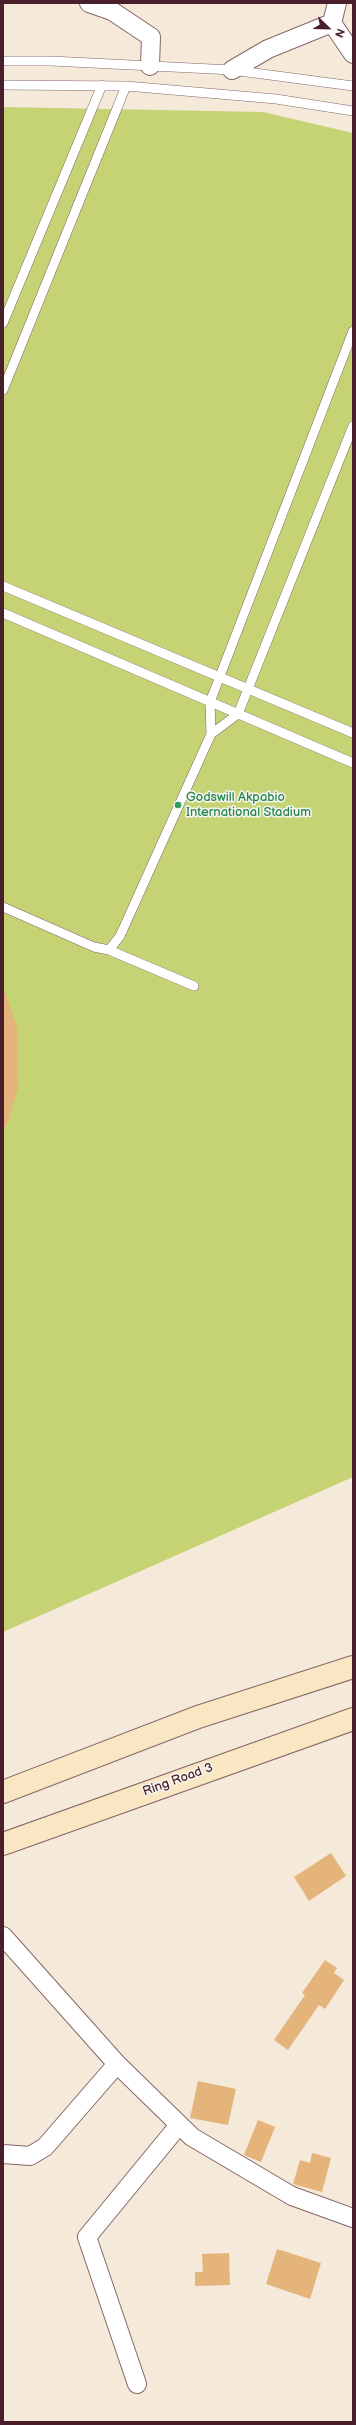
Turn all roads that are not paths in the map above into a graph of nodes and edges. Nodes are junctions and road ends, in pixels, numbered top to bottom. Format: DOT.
graph roads {
  1 [pos="89,3"];
  2 [pos="337,3"];
  3 [pos="332,24"];
  4 [pos="353,54"];
  5 [pos="3,61"];
  6 [pos="150,66"];
  7 [pos="232,70"];
  8 [pos="3,85"];
  9 [pos="102,85"];
  10 [pos="126,86"];
  11 [pos="353,86"];
  12 [pos="353,112"];
  13 [pos="3,323"];
  14 [pos="353,331"];
  15 [pos="3,390"];
  16 [pos="353,426"];
  17 [pos="3,586"];
  18 [pos="3,613"];
  19 [pos="218,676"];
  20 [pos="247,689"];
  21 [pos="210,702"];
  22 [pos="238,714"];
  23 [pos="353,733"];
  24 [pos="211,734"];
  25 [pos="353,763"];
  26 [pos="3,907"];
  27 [pos="109,950"];
  28 [pos="194,986"];
  29 [pos="353,1667"];
  30 [pos="353,1719"];
  31 [pos="3,1792"];
  32 [pos="3,1844"];
  33 [pos="3,1936"];
  34 [pos="117,2064"];
  35 [pos="179,2125"];
  36 [pos="3,2154"];
  37 [pos="353,2218"];
  38 [pos="137,2384"];
  1 -- 6 [label="street"];
  2 -- 3 [label="street"];
  3 -- 4 [label="street"];
  3 -- 7 [label="street"];
  5 -- 6 [label="lane"];
  6 -- 7 [label="lane"];
  7 -- 11 [label="lane"];
  8 -- 9 [label="lane"];
  9 -- 10 [label="lane"];
  9 -- 13 [label="lane"];
  10 -- 12 [label="lane"];
  10 -- 15 [label="lane"];
  14 -- 19 [label="lane"];
  16 -- 20 [label="lane"];
  17 -- 19 [label="lane"];
  18 -- 21 [label="lane"];
  19 -- 20 [label="lane"];
  19 -- 21 [label="lane"];
  20 -- 22 [label="lane"];
  20 -- 23 [label="lane"];
  21 -- 22 [label="lane"];
  21 -- 24 [label="lane"];
  22 -- 24 [label="lane"];
  22 -- 25 [label="lane"];
  24 -- 27 [label="lane"];
  26 -- 27 [label="lane"];
  27 -- 28 [label="lane"];
  29 -- 31 [label="main road"];
  30 -- 32 [label="main road, Ring Road 3"];
  33 -- 34 [label="street"];
  34 -- 35 [label="street"];
  34 -- 36 [label="street"];
  35 -- 37 [label="street"];
  35 -- 38 [label="street"];
}
